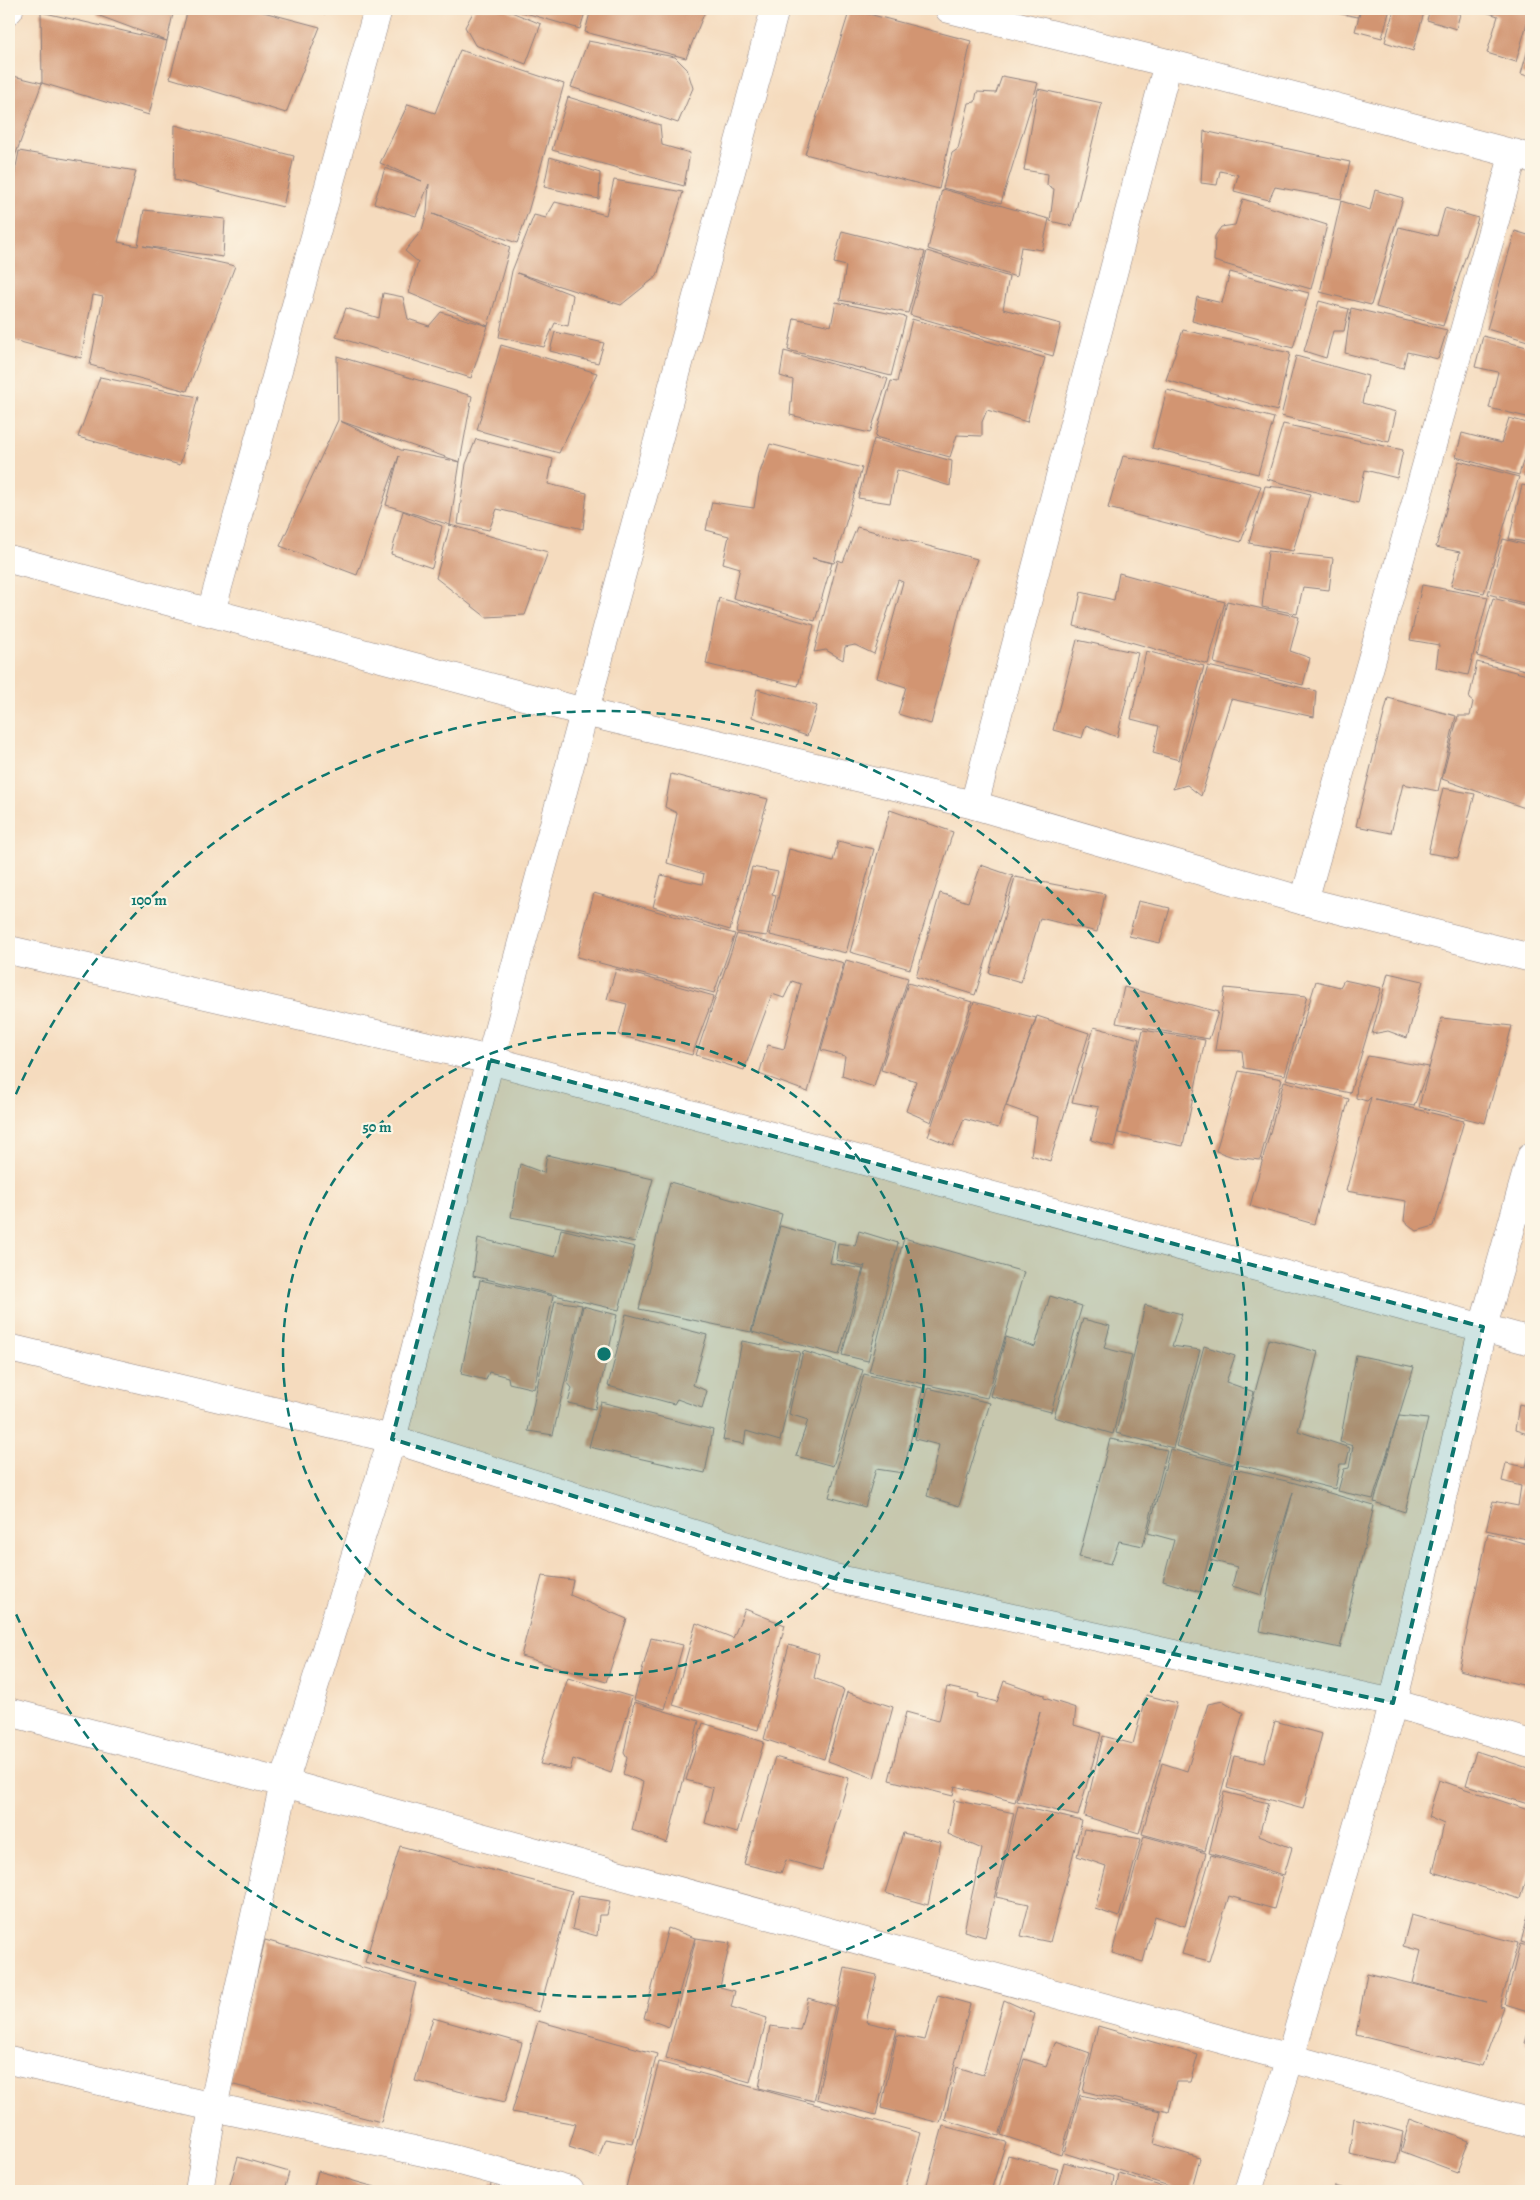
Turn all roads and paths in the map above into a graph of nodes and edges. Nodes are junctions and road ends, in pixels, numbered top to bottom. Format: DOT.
graph roads {
  1 [pos="378,9"];
  2 [pos="775,9"];
  3 [pos="949,9"];
  4 [pos="1168,63"];
  5 [pos="1522,156"];
  6 [pos="9,558"];
  7 [pos="211,612"];
  8 [pos="584,712"];
  9 [pos="974,805"];
  10 [pos="1304,901"];
  11 [pos="9,950"];
  12 [pos="1531,958"];
  13 [pos="490,1060"];
  14 [pos="1531,1158"];
  15 [pos="1483,1327"];
  16 [pos="1531,1341"];
  17 [pos="9,1348"];
  18 [pos="392,1439"];
  19 [pos="1393,1703"];
  20 [pos="9,1712"];
  21 [pos="1531,1744"];
  22 [pos="284,1783"];
  23 [pos="1290,2058"];
  24 [pos="9,2060"];
  25 [pos="213,2107"];
  26 [pos="1531,2124"];
  27 [pos="200,2191"];
  28 [pos="570,2191"];
  29 [pos="1248,2191"];
  1 -- 7 [label="street"];
  2 -- 8 [label="street"];
  3 -- 4 [label="street"];
  4 -- 5 [label="street"];
  4 -- 9 [label="street"];
  5 -- 10 [label="street"];
  6 -- 7 [label="street"];
  7 -- 8 [label="street"];
  8 -- 9 [label="street"];
  8 -- 13 [label="street"];
  9 -- 10 [label="street"];
  10 -- 12 [label="street"];
  11 -- 13 [label="street"];
  13 -- 15 [label="street"];
  13 -- 18 [label="street"];
  14 -- 15 [label="street"];
  15 -- 16 [label="street"];
  15 -- 19 [label="street"];
  17 -- 18 [label="street"];
  18 -- 19 [label="street"];
  18 -- 22 [label="street"];
  19 -- 21 [label="street"];
  19 -- 23 [label="street"];
  20 -- 22 [label="street"];
  22 -- 23 [label="street"];
  22 -- 25 [label="street"];
  23 -- 26 [label="street"];
  23 -- 29 [label="street"];
  24 -- 25 [label="street"];
  25 -- 27 [label="street"];
  25 -- 28 [label="street"];
}
